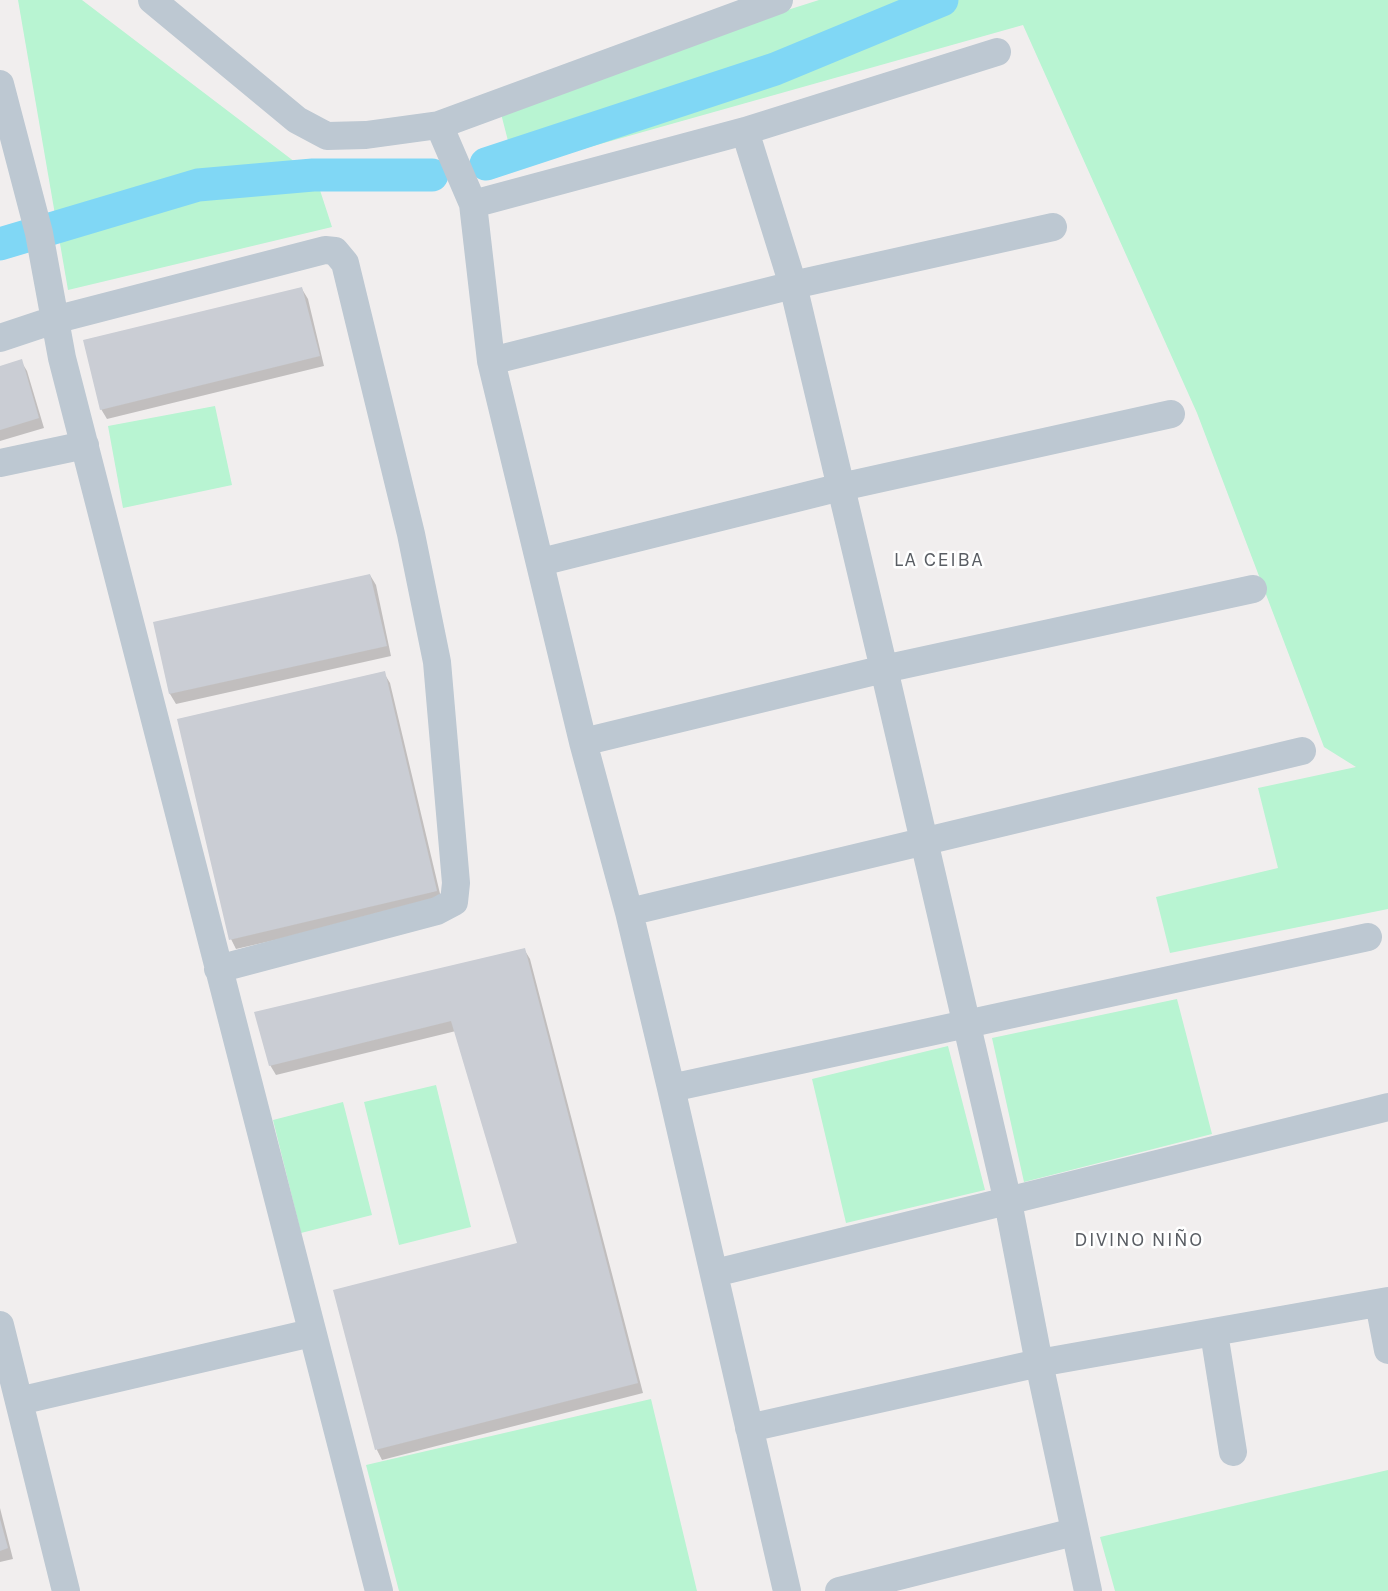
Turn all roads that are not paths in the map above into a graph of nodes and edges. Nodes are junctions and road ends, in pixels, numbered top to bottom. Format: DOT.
graph roads {
  1 [pos="152,0"];
  2 [pos="779,0"];
  3 [pos="997,52"];
  4 [pos="0,84"];
  5 [pos="439,125"];
  6 [pos="745,131"];
  7 [pos="472,204"];
  8 [pos="1053,227"];
  9 [pos="793,285"];
  10 [pos="54,320"];
  11 [pos="0,338"];
  12 [pos="491,361"];
  13 [pos="1172,414"];
  14 [pos="85,445"];
  15 [pos="0,464"];
  16 [pos="841,487"];
  17 [pos="541,562"];
  18 [pos="1253,589"];
  19 [pos="884,669"];
  20 [pos="583,742"];
  21 [pos="1302,751"];
  22 [pos="924,843"];
  23 [pos="629,912"];
  24 [pos="1368,937"];
  25 [pos="218,969"];
  26 [pos="966,1024"];
  27 [pos="671,1088"];
  28 [pos="1388,1107"];
  29 [pos="1008,1202"];
  30 [pos="715,1273"];
  31 [pos="1383,1302"];
  32 [pos="0,1325"];
  33 [pos="311,1333"];
  34 [pos="1214,1333"];
  35 [pos="1388,1350"];
  36 [pos="1039,1364"];
  37 [pos="19,1401"];
  38 [pos="749,1428"];
  39 [pos="1233,1452"];
  40 [pos="1074,1532"];
  41 [pos="66,1591"];
  42 [pos="379,1591"];
  43 [pos="788,1591"];
  44 [pos="839,1591"];
  45 [pos="1088,1591"];
  1 -- 5 [label="street"];
  2 -- 5 [label="street"];
  3 -- 6 [label="street"];
  4 -- 10 [label="street"];
  5 -- 7 [label="street"];
  6 -- 7 [label="street"];
  6 -- 9 [label="street"];
  7 -- 12 [label="street"];
  8 -- 9 [label="street"];
  9 -- 12 [label="street"];
  9 -- 16 [label="street"];
  10 -- 11 [label="street"];
  10 -- 14 [label="street"];
  10 -- 25 [label="street"];
  12 -- 17 [label="street"];
  13 -- 16 [label="street"];
  14 -- 15 [label="street"];
  14 -- 25 [label="street"];
  16 -- 17 [label="street"];
  16 -- 19 [label="street"];
  17 -- 20 [label="street"];
  18 -- 19 [label="street"];
  19 -- 20 [label="street"];
  19 -- 22 [label="street"];
  20 -- 23 [label="street"];
  21 -- 22 [label="street"];
  22 -- 23 [label="street"];
  22 -- 26 [label="street"];
  23 -- 27 [label="street"];
  24 -- 26 [label="street"];
  25 -- 33 [label="street"];
  26 -- 27 [label="street"];
  26 -- 29 [label="street"];
  27 -- 30 [label="street"];
  28 -- 29 [label="street"];
  29 -- 30 [label="street"];
  29 -- 36 [label="street"];
  30 -- 38 [label="street"];
  31 -- 34 [label="street"];
  31 -- 35 [label="street"];
  32 -- 37 [label="street"];
  33 -- 37 [label="street"];
  33 -- 42 [label="street"];
  34 -- 36 [label="street"];
  34 -- 39 [label="street"];
  36 -- 38 [label="street"];
  36 -- 40 [label="street"];
  37 -- 41 [label="street"];
  38 -- 43 [label="street"];
  40 -- 44 [label="street"];
  40 -- 45 [label="street"];
}
